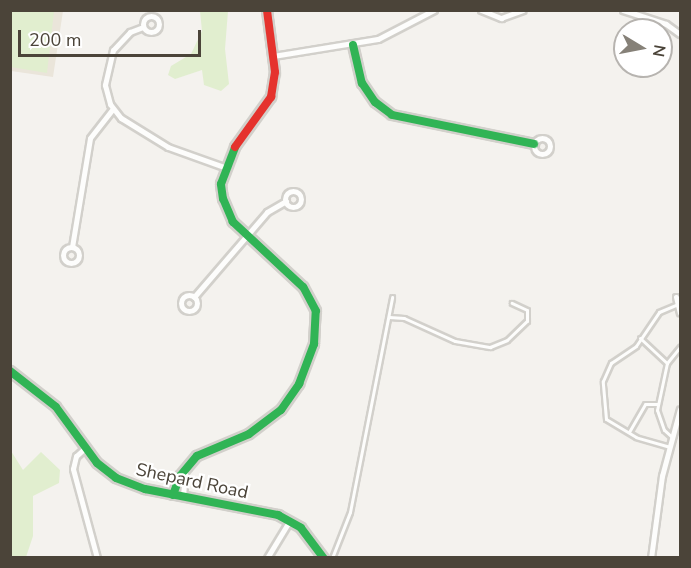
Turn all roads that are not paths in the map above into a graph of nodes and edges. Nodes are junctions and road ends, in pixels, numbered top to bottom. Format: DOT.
graph roads {
  1 [pos="267,10"];
  2 [pos="434,10"];
  3 [pos="481,10"];
  4 [pos="523,10"];
  5 [pos="623,10"];
  6 [pos="143,27"];
  7 [pos="681,34"];
  8 [pos="353,45"];
  9 [pos="273,56"];
  10 [pos="113,109"];
  11 [pos="534,144"];
  12 [pos="224,167"];
  13 [pos="286,201"];
  14 [pos="246,236"];
  15 [pos="72,247"];
  16 [pos="194,297"];
  17 [pos="393,297"];
  18 [pos="676,297"];
  19 [pos="512,303"];
  20 [pos="678,304"];
  21 [pos="681,313"];
  22 [pos="389,317"];
  23 [pos="640,338"];
  24 [pos="681,347"];
  25 [pos="667,363"];
  26 [pos="10,371"];
  27 [pos="658,404"];
  28 [pos="681,410"];
  29 [pos="628,433"];
  30 [pos="673,438"];
  31 [pos="670,447"];
  32 [pos="85,448"];
  33 [pos="185,472"];
  34 [pos="173,495"];
  35 [pos="183,496"];
  36 [pos="290,520"];
  37 [pos="97,558"];
  38 [pos="267,558"];
  39 [pos="324,558"];
  40 [pos="332,558"];
  41 [pos="651,558"];
  1 -- 9 [label="street"];
  2 -- 8 [label="street"];
  3 -- 4 [label="street"];
  5 -- 7 [label="street"];
  6 -- 10 [label="street"];
  8 -- 9 [label="street"];
  8 -- 11 [label="street"];
  9 -- 12 [label="street"];
  10 -- 12 [label="street"];
  10 -- 15 [label="street"];
  12 -- 14 [label="street"];
  13 -- 14 [label="street"];
  14 -- 16 [label="street"];
  14 -- 33 [label="street"];
  17 -- 22 [label="lane"];
  18 -- 20 [label="street"];
  19 -- 22 [label="lane"];
  20 -- 21 [label="street"];
  20 -- 23 [label="lane"];
  22 -- 40 [label="lane"];
  23 -- 25 [label="lane"];
  23 -- 29 [label="lane"];
  24 -- 25 [label="lane"];
  25 -- 27 [label="lane"];
  26 -- 32 [label="street, Shepard Road"];
  27 -- 29 [label="lane"];
  27 -- 30 [label="lane"];
  28 -- 30 [label="street"];
  29 -- 31 [label="lane"];
  30 -- 31 [label="street"];
  31 -- 41 [label="street"];
  32 -- 34 [label="street, Shepard Road"];
  32 -- 37 [label="street"];
  33 -- 34 [label="street"];
  33 -- 35 [label="street"];
  34 -- 35 [label="street, Shepard Road"];
  35 -- 36 [label="street, Shepard Road"];
  36 -- 38 [label="street"];
  36 -- 39 [label="street, Shepard Road"];
}
